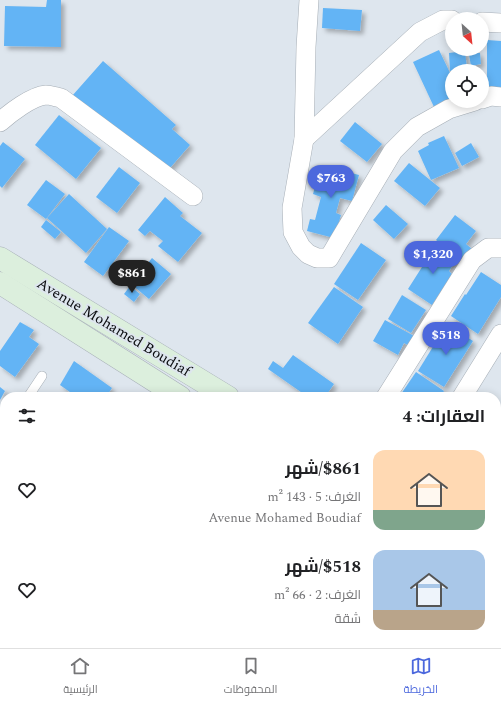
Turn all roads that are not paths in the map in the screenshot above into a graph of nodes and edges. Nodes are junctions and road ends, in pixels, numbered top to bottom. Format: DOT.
graph roads {
  1 [pos="309,0"];
  2 [pos="445,20"];
  3 [pos="489,22"];
  4 [pos="501,23"];
  5 [pos="489,97"];
  6 [pos="501,97"];
  7 [pos="452,108"];
  8 [pos="0,122"];
  9 [pos="304,139"];
  10 [pos="193,196"];
  11 [pos="501,248"];
  12 [pos="0,258"];
  13 [pos="0,283"];
  14 [pos="501,334"];
  15 [pos="42,376"];
  16 [pos="31,392"];
  17 [pos="172,392"];
  18 [pos="220,392"];
  19 [pos="389,392"];
  20 [pos="465,392"];
  1 -- 9 [label="street"];
  2 -- 9 [label="street"];
  3 -- 4 [label="street"];
  5 -- 6 [label="street"];
  7 -- 9 [label="street"];
  8 -- 10 [label="street"];
  11 -- 19 [label="street"];
  12 -- 18 [label="main road, Avenue Mohamed Boudiaf"];
  13 -- 17 [label="main road, Avenue Mohamed Boudiaf"];
  14 -- 20 [label="street"];
  15 -- 16 [label="lane"];
}
